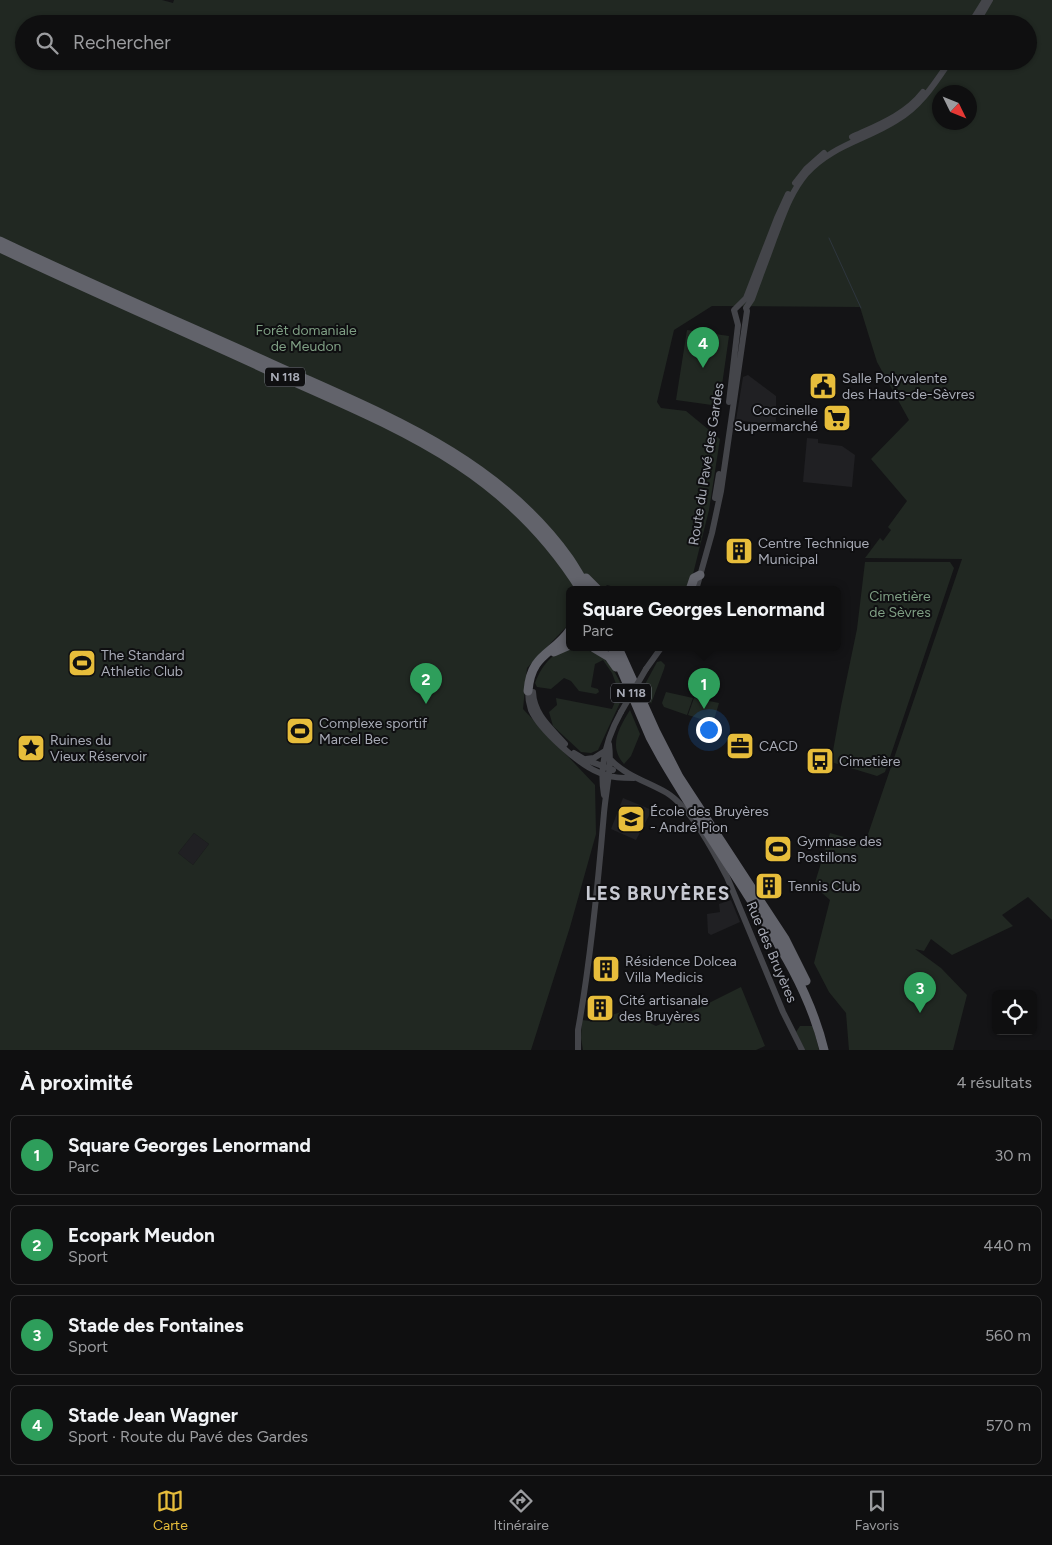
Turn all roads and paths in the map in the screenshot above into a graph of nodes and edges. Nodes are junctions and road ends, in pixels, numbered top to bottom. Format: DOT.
graph roads {
  1 [pos="985,0"];
  2 [pos="990,0"];
  3 [pos="976,15"];
  4 [pos="981,15"];
  5 [pos="939,70"];
  6 [pos="944,70"];
  7 [pos="0,241"];
  8 [pos="0,248"];
  9 [pos="743,306"];
  10 [pos="746,316"];
  11 [pos="737,317"];
  12 [pos="705,556"];
  13 [pos="565,560"];
  14 [pos="700,575"];
  15 [pos="572,586"];
  16 [pos="579,586"];
  17 [pos="586,586"];
  18 [pos="594,586"];
  19 [pos="691,586"];
  20 [pos="697,586"];
  21 [pos="566,634"];
  22 [pos="566,646"];
  23 [pos="600,651"];
  24 [pos="613,651"];
  25 [pos="620,651"];
  26 [pos="656,651"];
  27 [pos="659,651"];
  28 [pos="655,656"];
  29 [pos="629,689"];
  30 [pos="530,691"];
  31 [pos="609,744"];
  32 [pos="605,751"];
  33 [pos="584,759"];
  34 [pos="611,760"];
  35 [pos="606,772"];
  36 [pos="626,773"];
  37 [pos="638,778"];
  38 [pos="579,1050"];
  39 [pos="802,1050"];
  40 [pos="824,1050"];
  41 [pos="830,1050"];
  1 -- 3 [label="main road"];
  2 -- 4 [label="main road"];
  5 -- 9 [label="main road, Route du Pavé des Gardes"];
  6 -- 9 [label="main road, Route du Pavé des Gardes"];
  7 -- 13 [label="highway, N 118"];
  8 -- 13 [label="highway, N 118"];
  9 -- 10 [label="main road, Route du Pavé des Gardes"];
  9 -- 11 [label="main road, Route du Pavé des Gardes"];
  10 -- 11 [label="main road"];
  10 -- 12 [label="main road, Route du Pavé des Gardes"];
  11 -- 12 [label="main road, Route du Pavé des Gardes"];
  12 -- 14 [label="main road, Route du Pavé des Gardes"];
  13 -- 15 [label="highway"];
  13 -- 16 [label="highway, N 118"];
  13 -- 17 [label="highway, N 118"];
  13 -- 18 [label="highway"];
  14 -- 19 [label="highway"];
  14 -- 20 [label="main road, Route du Pavé des Gardes"];
  21 -- 30 [label="highway"];
  22 -- 30 [label="highway"];
  23 -- 29 [label="highway"];
  24 -- 29 [label="highway, N 118"];
  25 -- 41 [label="highway, N 118"];
  26 -- 28 [label="main road"];
  27 -- 28 [label="main road"];
  28 -- 31 [label="main road, bridge"];
  29 -- 40 [label="highway, N 118"];
  30 -- 33 [label="main road"];
  30 -- 35 [label="main road"];
  31 -- 32 [label="main road"];
  31 -- 34 [label="main road"];
  32 -- 33 [label="main road"];
  32 -- 35 [label="main road"];
  33 -- 35 [label="main road"];
  34 -- 35 [label="main road"];
  34 -- 36 [label="main road, Rue des Bruyères"];
  35 -- 36 [label="main road, Rue des Bruyères"];
  35 -- 37 [label="main road, Rue des Bruyères"];
  35 -- 38 [label="main road"];
  36 -- 37 [label="main road, Rue des Bruyères"];
  37 -- 39 [label="main road, Rue des Bruyères"];
}
